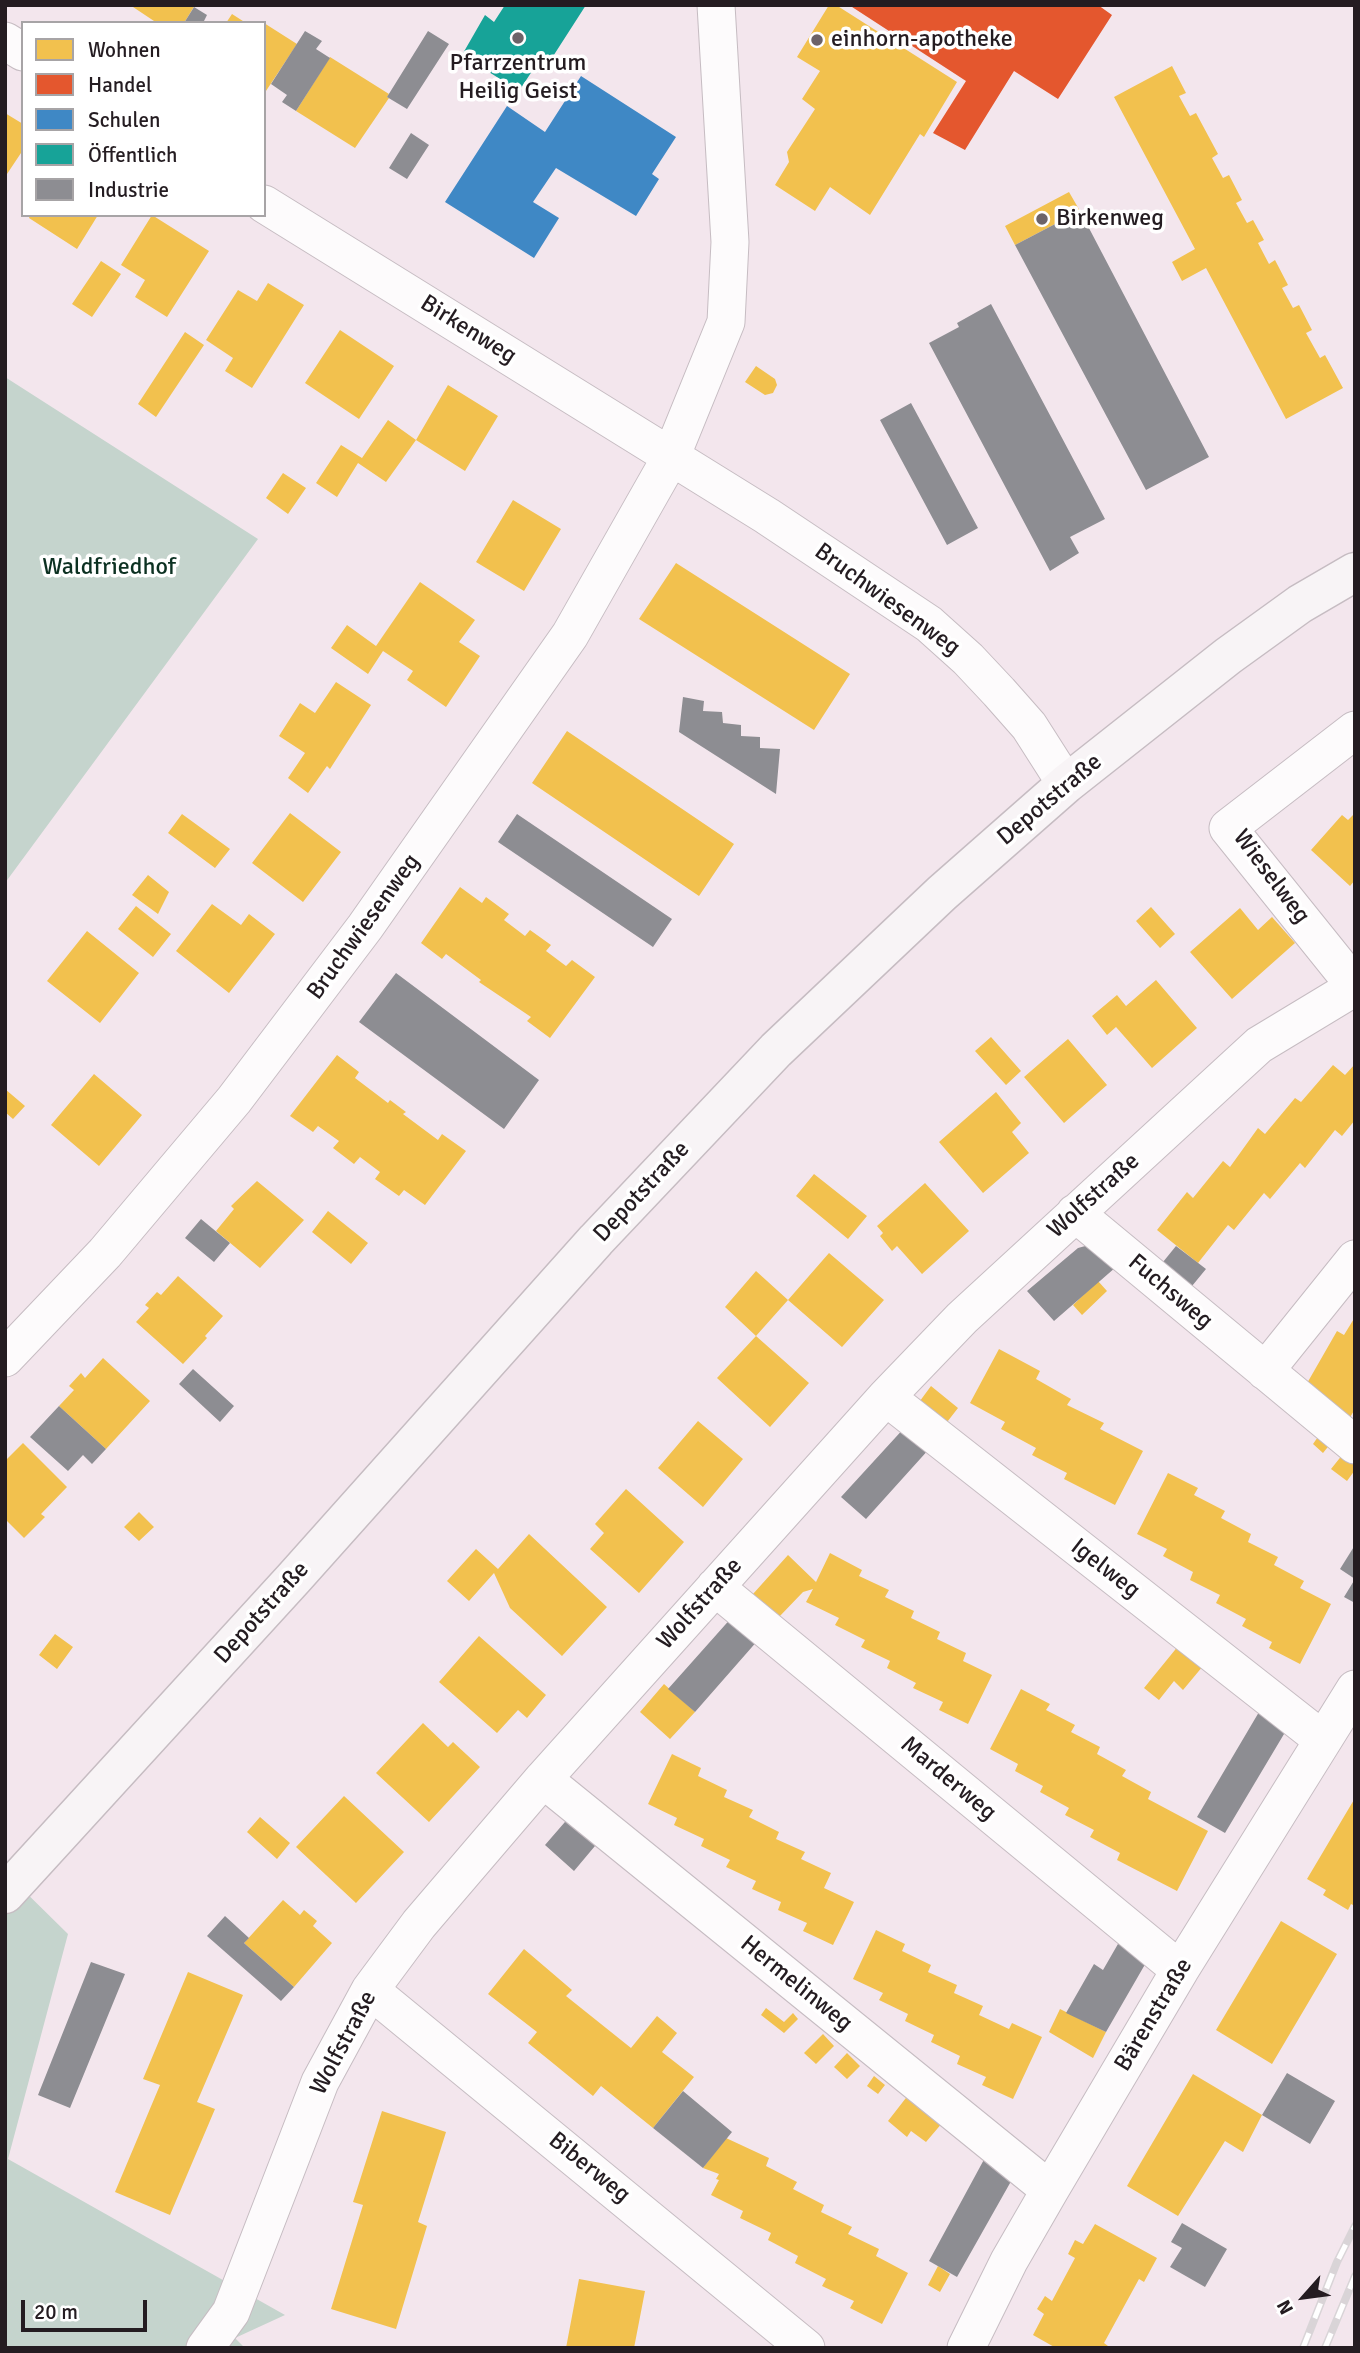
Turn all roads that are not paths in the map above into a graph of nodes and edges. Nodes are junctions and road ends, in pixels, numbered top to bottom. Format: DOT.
graph roads {
  1 [pos="716,5"];
  2 [pos="5,41"];
  3 [pos="21,51"];
  4 [pos="266,205"];
  5 [pos="671,457"];
  6 [pos="1355,572"];
  7 [pos="1355,730"];
  8 [pos="1066,784"];
  9 [pos="1355,986"];
  10 [pos="1075,1213"];
  11 [pos="1355,1259"];
  12 [pos="5,1358"];
  13 [pos="1265,1371"];
  14 [pos="886,1397"];
  15 [pos="1355,1445"];
  16 [pos="715,1587"];
  17 [pos="1355,1689"];
  18 [pos="1323,1740"];
  19 [pos="543,1779"];
  20 [pos="5,1894"];
  21 [pos="1180,1970"];
  22 [pos="370,1990"];
  23 [pos="1050,2190"];
  24 [pos="205,2348"];
  25 [pos="806,2348"];
  26 [pos="966,2348"];
  1 -- 5 [label="street, Bruchwiesenweg"];
  2 -- 3 [label="street"];
  4 -- 5 [label="street, Birkenweg"];
  5 -- 8 [label="street, Bruchwiesenweg"];
  5 -- 12 [label="street, Bruchwiesenweg"];
  6 -- 8 [label="main road, Depotstraße"];
  7 -- 9 [label="street, Wieselweg"];
  8 -- 20 [label="main road, Depotstraße"];
  9 -- 10 [label="street, Wolfstraße"];
  10 -- 13 [label="street, Fuchsweg"];
  10 -- 14 [label="street, Wolfstraße"];
  11 -- 13 [label="street"];
  13 -- 15 [label="street, Fuchsweg"];
  14 -- 16 [label="street, Wolfstraße"];
  14 -- 18 [label="street, Igelweg"];
  16 -- 19 [label="street, Wolfstraße"];
  16 -- 21 [label="street, Marderweg"];
  17 -- 18 [label="street, Bärenstraße"];
  18 -- 21 [label="street, Bärenstraße"];
  19 -- 22 [label="street, Wolfstraße"];
  19 -- 23 [label="street, Hermelinweg"];
  21 -- 23 [label="street, Bärenstraße"];
  22 -- 24 [label="street, Wolfstraße"];
  22 -- 25 [label="street, Biberweg"];
  23 -- 26 [label="street, Bärenstraße"];
}
